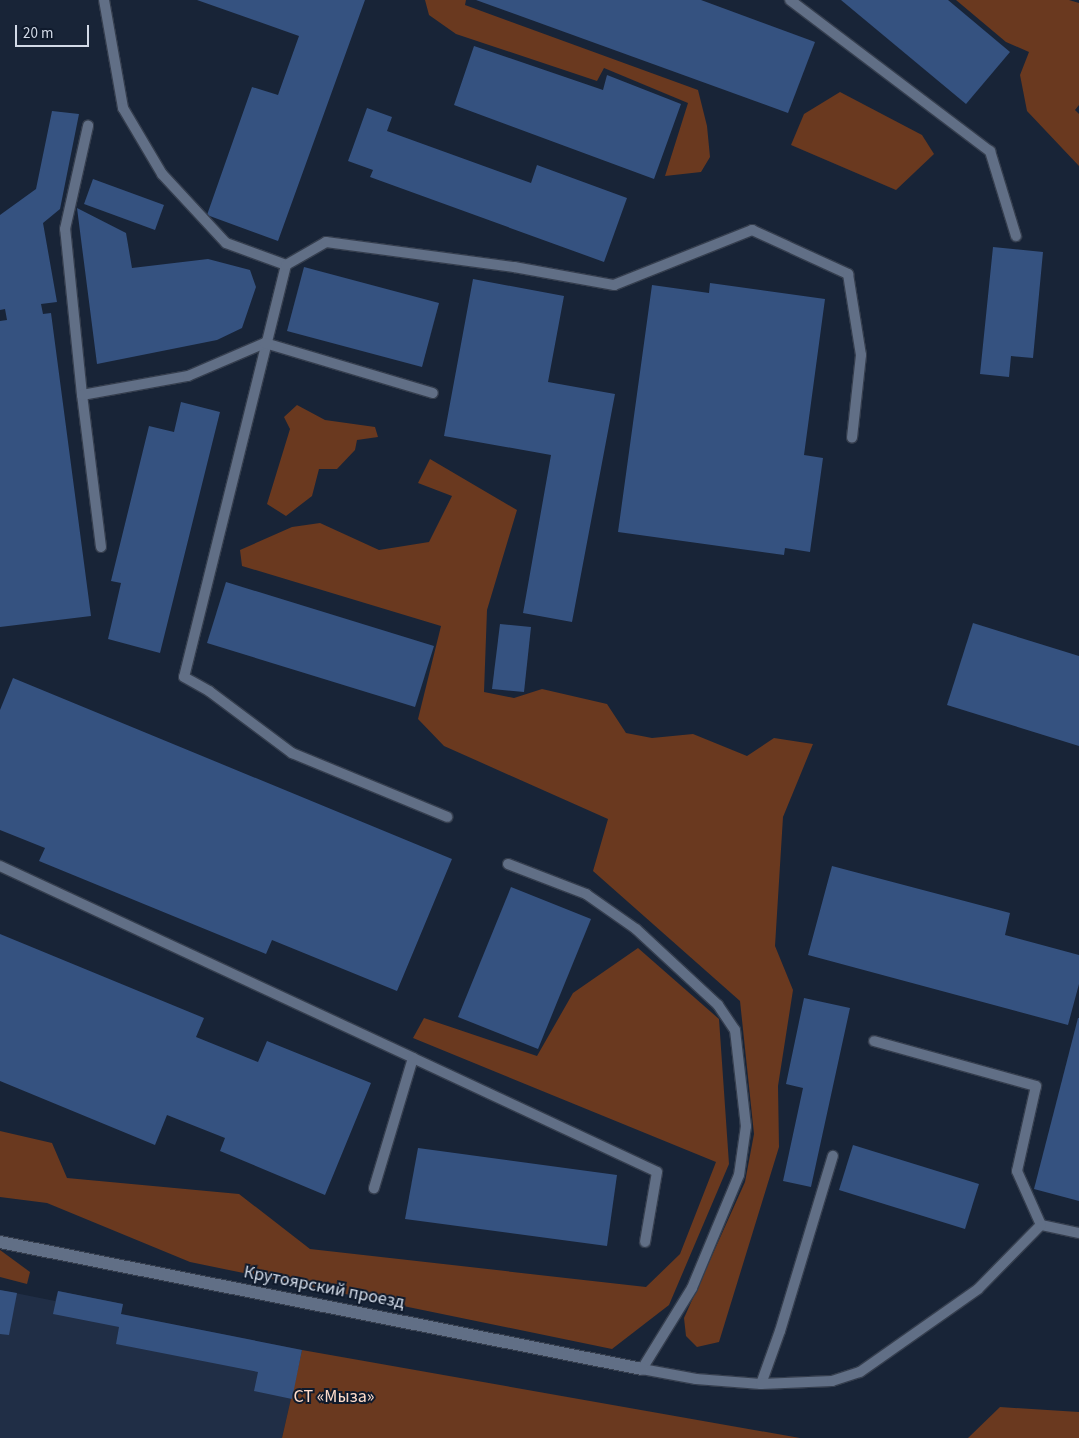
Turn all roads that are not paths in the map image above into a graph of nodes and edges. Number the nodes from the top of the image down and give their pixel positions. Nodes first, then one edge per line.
1 (104, 0) edge
2 (790, 0) edge
3 (88, 126) dead end
4 (1016, 236) dead end
5 (286, 265) junction
6 (265, 343) junction
7 (433, 393) dead end
8 (82, 396) junction
9 (852, 438) dead end
10 (102, 547) dead end
11 (447, 817) dead end
12 (508, 864) dead end
13 (0, 866) edge
14 (874, 1041) dead end
15 (413, 1058) junction
16 (832, 1156) dead end
17 (374, 1188) dead end
18 (1041, 1225) junction
19 (1079, 1233) edge
20 (0, 1242) edge
21 (645, 1242) dead end
22 (642, 1369) junction
23 (761, 1384) junction

1 - 5 lane
2 - 4 lane
3 - 8 lane
5 - 6 lane
5 - 9 lane
6 - 7 lane
6 - 8 lane
6 - 11 lane
8 - 10 lane
12 - 22 lane
13 - 15 lane
14 - 18 lane
15 - 17 lane
15 - 21 lane
16 - 23 lane
18 - 19 lane
18 - 23 lane
20 - 22 street, Крутоярский проезд
22 - 23 lane

